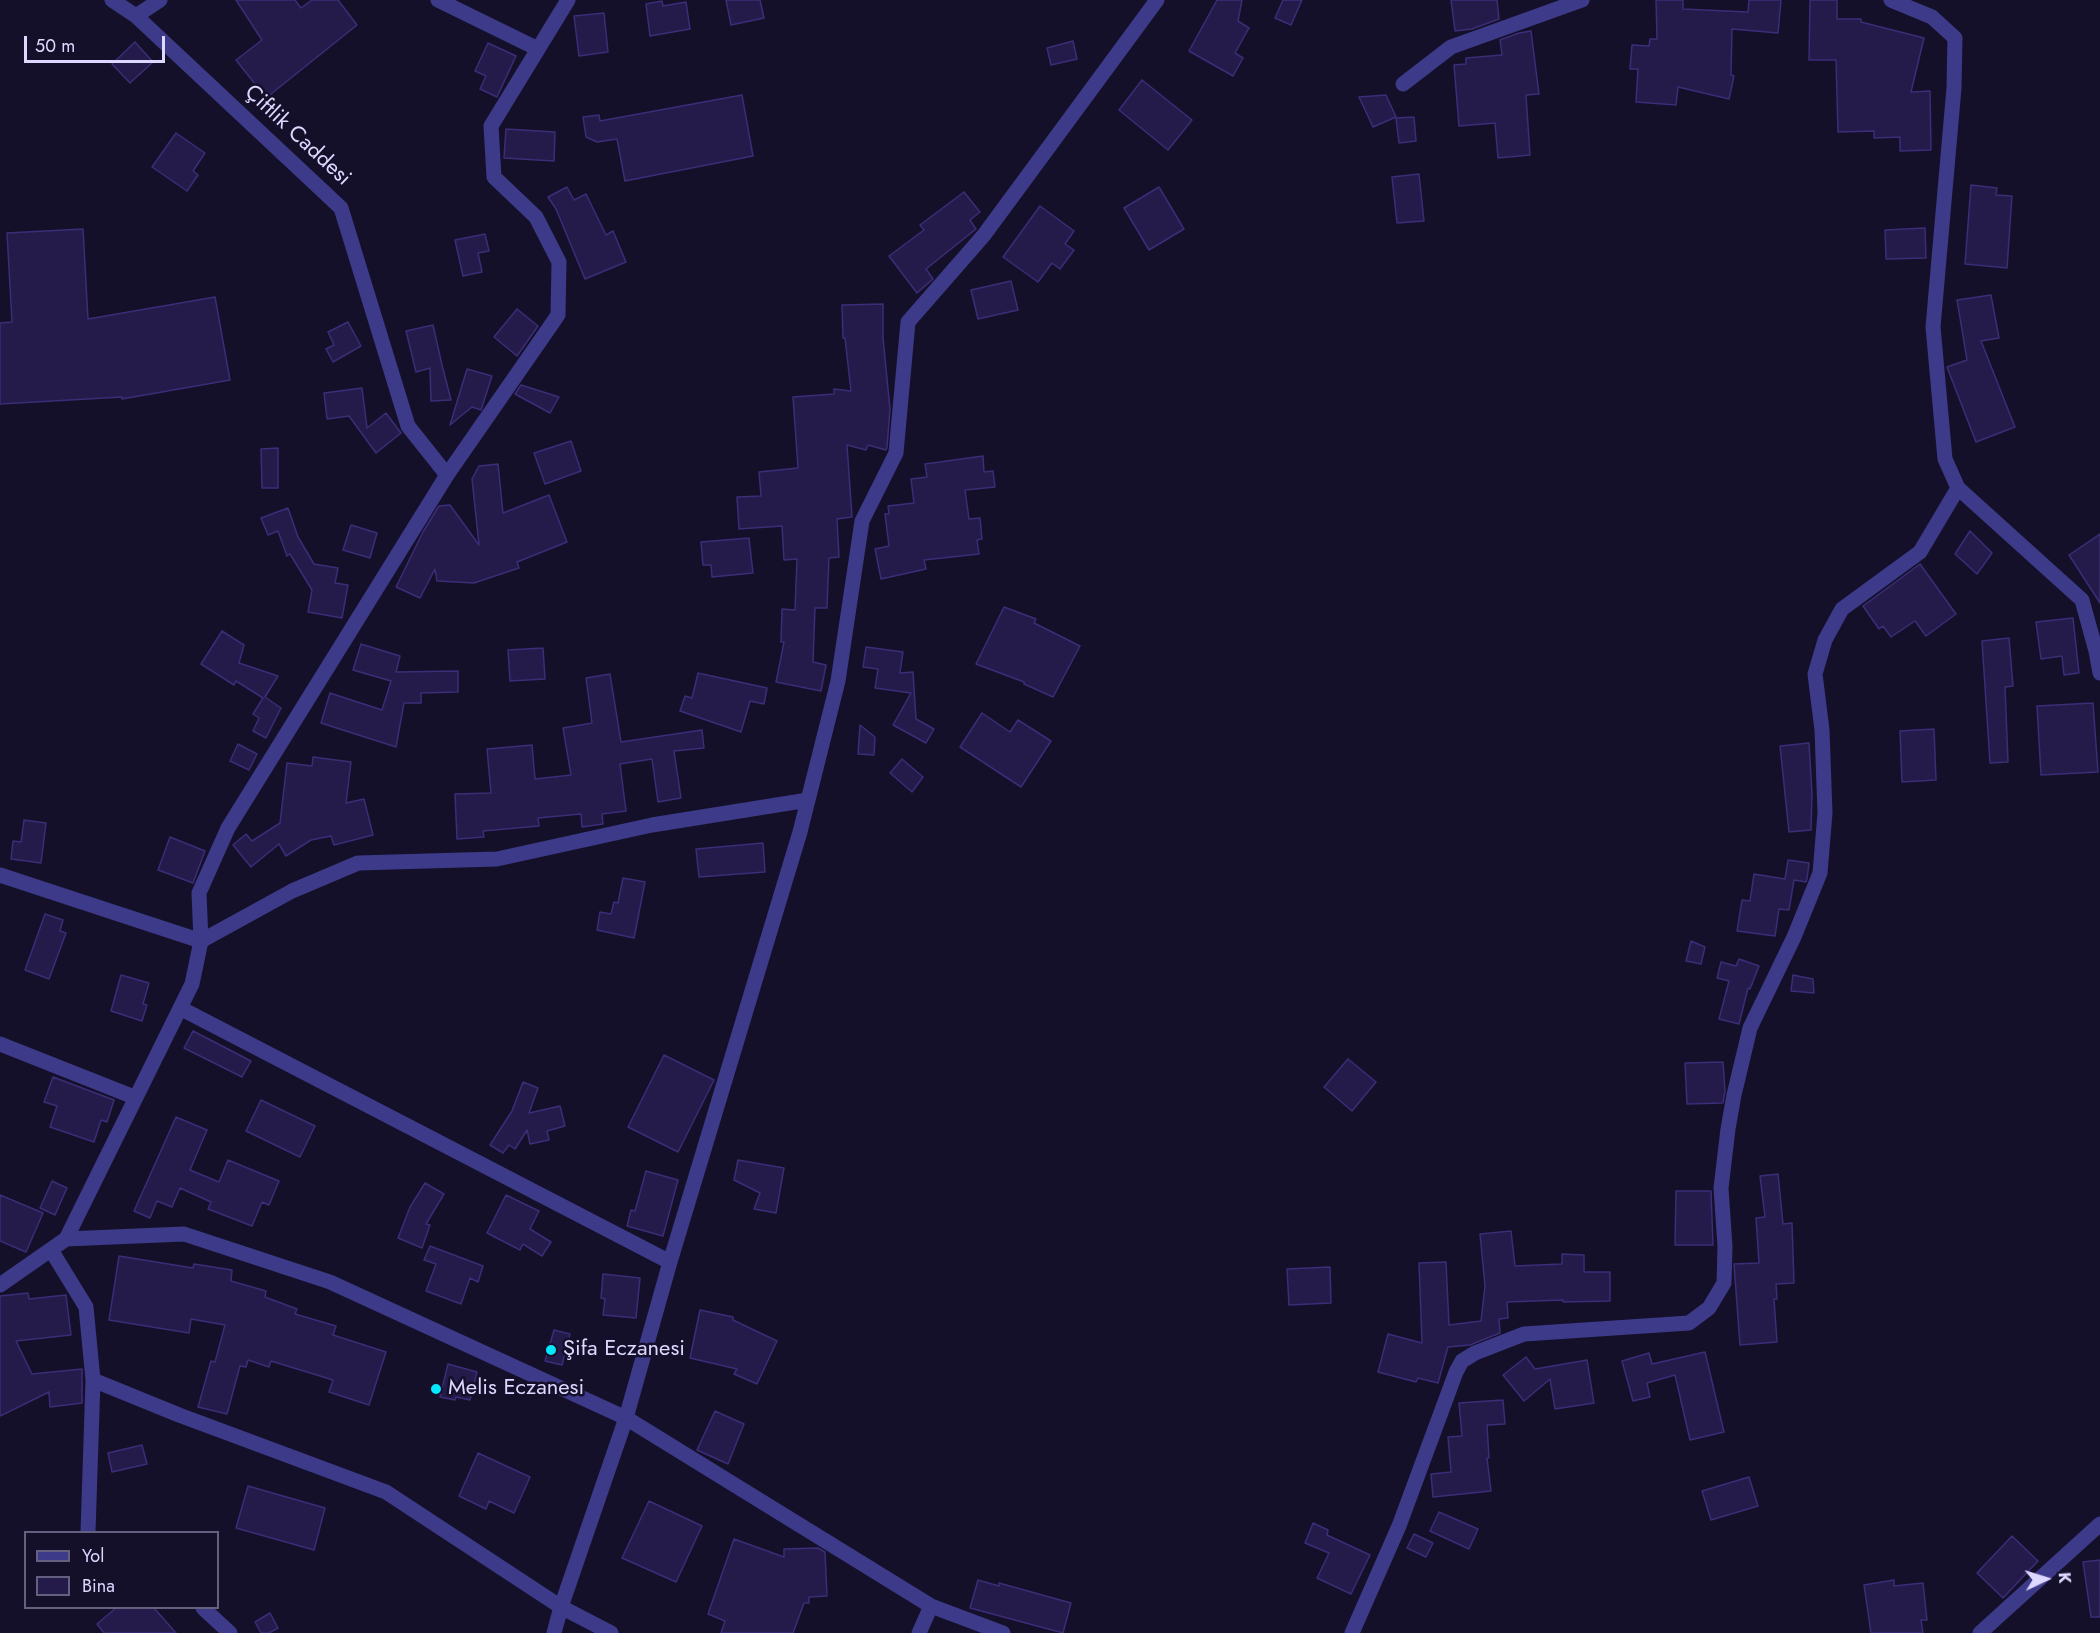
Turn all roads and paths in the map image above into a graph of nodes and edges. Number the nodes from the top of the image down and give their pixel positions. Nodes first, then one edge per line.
1 (112, 0) edge
2 (160, 0) edge
3 (438, 0) edge
4 (568, 0) edge
5 (1157, 0) edge
6 (1582, 0) edge
7 (1891, 0) edge
8 (136, 16) junction
9 (538, 49) junction
10 (1403, 84) dead end
11 (447, 475) junction
12 (1958, 488) junction
13 (2100, 673) edge
14 (808, 800) junction
15 (0, 875) edge
16 (201, 940) junction
17 (180, 1008) junction
18 (0, 1044) edge
19 (135, 1098) junction
20 (66, 1239) junction
21 (51, 1250) junction
22 (670, 1262) junction
23 (0, 1285) edge
24 (93, 1380) junction
25 (626, 1418) junction
26 (2100, 1524) edge
27 (88, 1531) edge
28 (931, 1606) junction
29 (561, 1607) junction
30 (204, 1609) edge
31 (230, 1633) edge
32 (554, 1633) edge
33 (611, 1633) edge
34 (919, 1633) edge
35 (1003, 1633) edge
36 (1352, 1633) edge
37 (1980, 1633) edge

1 - 8 street, Çiftlik Caddesi
2 - 8 street
3 - 9 street
4 - 9 street
5 - 14 street
6 - 10 street
7 - 12 street
8 - 11 street, Çiftlik Caddesi
9 - 11 street
11 - 16 street
12 - 13 street
12 - 36 street
14 - 16 street
14 - 22 street
15 - 16 street
16 - 17 street
17 - 19 street
17 - 22 street
18 - 19 street
19 - 20 street
20 - 21 street
20 - 25 street
21 - 23 street
21 - 24 street
22 - 25 street
24 - 27 street
24 - 29 street
25 - 28 street
25 - 29 street
26 - 37 street
28 - 34 street
28 - 35 street
29 - 32 street
29 - 33 street
30 - 31 street

